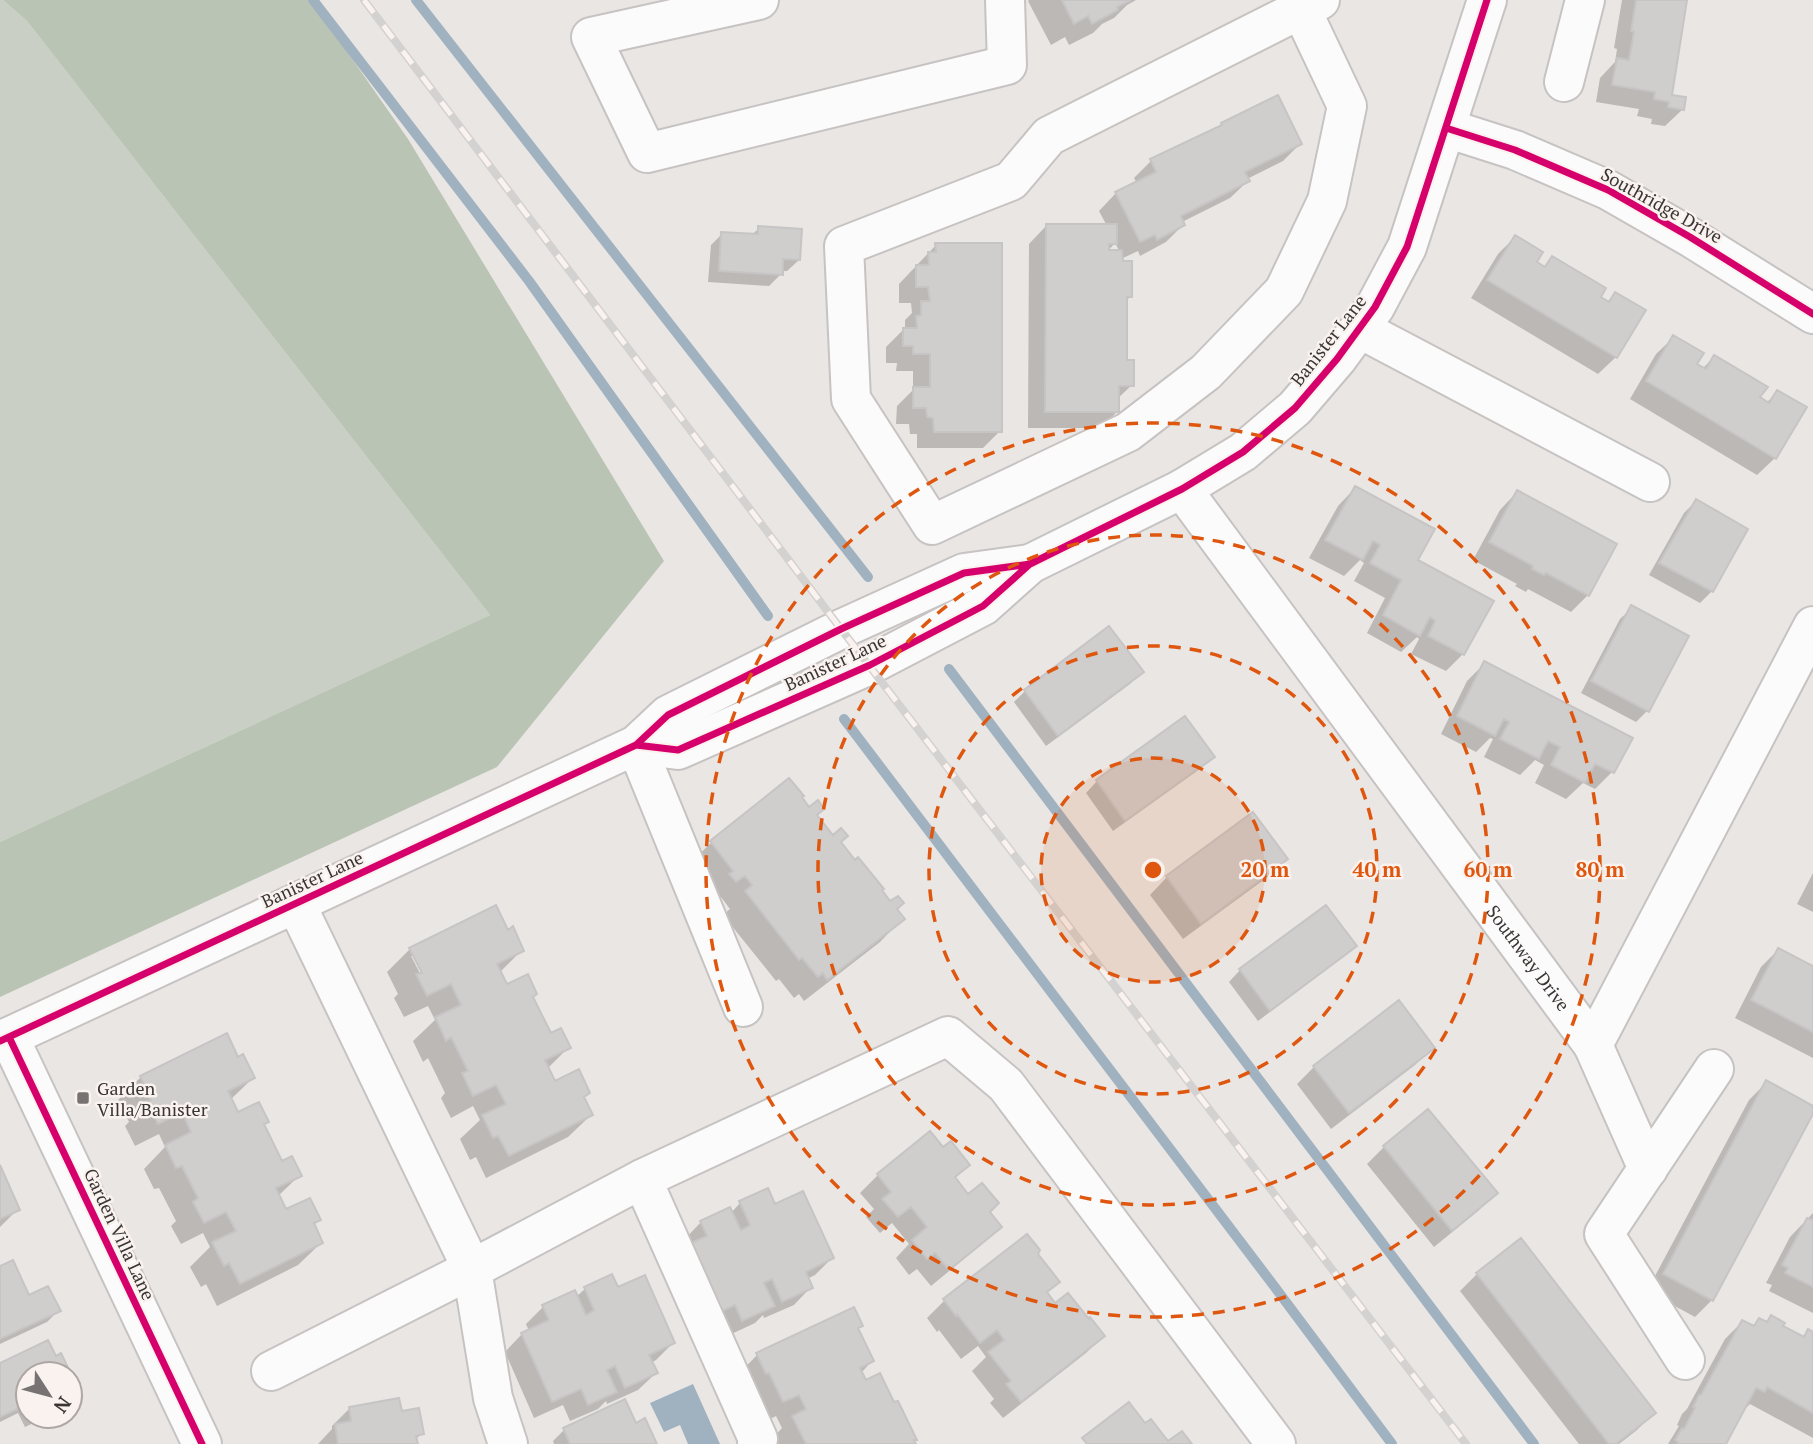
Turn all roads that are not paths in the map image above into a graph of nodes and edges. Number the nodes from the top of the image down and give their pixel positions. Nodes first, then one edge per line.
1 (759, 0) edge
2 (1005, 0) edge
3 (1487, 0) edge
4 (1585, 0) edge
5 (1311, 4) edge
6 (1564, 82) dead end
7 (1446, 128) junction
8 (1813, 314) edge
9 (1360, 329) junction
10 (1650, 482) dead end
11 (1182, 489) junction
12 (932, 525) junction
13 (1030, 564) junction
14 (964, 573) junction
15 (1813, 626) edge
16 (636, 745) junction
17 (296, 904) junction
18 (743, 1007) dead end
19 (5, 1039) edge
20 (1593, 1045) junction
21 (1714, 1069) dead end
22 (1648, 1169) junction
23 (642, 1179) junction
24 (472, 1269) junction
25 (1685, 1360) dead end
26 (271, 1371) dead end
27 (202, 1444) edge
28 (508, 1444) edge
29 (757, 1444) edge
30 (1276, 1444) edge

1 - 2 street
3 - 7 street, Banister Lane
4 - 6 street
5 - 12 street
5 - 12 street
7 - 8 street, Southridge Drive
7 - 9 street, Banister Lane
9 - 10 street
9 - 11 street, Banister Lane
11 - 13 street, Banister Lane
11 - 20 street, Southway Drive
12 - 14 street
13 - 14 street, Banister Lane
13 - 16 street, Banister Lane
14 - 16 street, Banister Lane
15 - 20 street
16 - 17 street, Banister Lane
16 - 18 street
17 - 19 street, Banister Lane
17 - 24 street
19 - 27 street, Garden Villa Lane
20 - 22 street, Southway Drive
21 - 22 street
22 - 25 street
23 - 24 street
23 - 29 street
23 - 30 street
24 - 26 street
24 - 28 street

